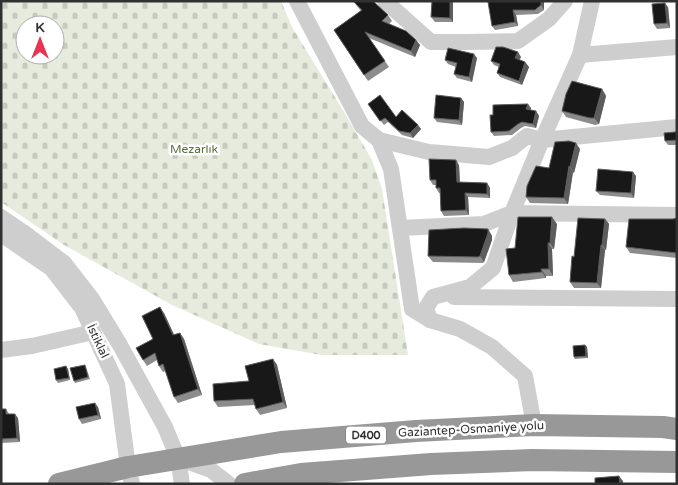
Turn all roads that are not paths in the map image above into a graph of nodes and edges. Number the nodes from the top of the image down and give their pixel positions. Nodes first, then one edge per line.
1 (297, 1) edge
2 (385, 1) edge
3 (565, 1) edge
4 (592, 1) edge
5 (677, 47) edge
6 (580, 55) junction
7 (677, 127) edge
8 (379, 140) junction
9 (542, 140) junction
10 (512, 213) junction
11 (677, 215) edge
12 (1, 216) edge
13 (400, 228) junction
14 (1, 234) edge
15 (433, 297) junction
16 (677, 299) edge
17 (430, 320) junction
18 (93, 332) junction
19 (1, 350) edge
20 (534, 425) junction
21 (677, 429) edge
22 (178, 458) junction
23 (677, 462) edge
24 (130, 475) edge
25 (59, 484) edge
26 (182, 484) edge
27 (229, 484) edge
28 (245, 484) edge

1 - 8 street
2 - 3 street
4 - 6 street
5 - 6 street
6 - 9 street
7 - 9 street
8 - 9 street
8 - 13 street
9 - 10 street
10 - 11 street
10 - 13 street
10 - 15 street
12 - 22 street
13 - 17 street
14 - 18 street, İstiklal
15 - 16 street
15 - 17 street
17 - 20 street
18 - 19 street
18 - 24 street, İstiklal
20 - 21 highway, Gaziantep-Osmaniye yolu / D400
20 - 22 highway, Gaziantep-Osmaniye yolu / D400
22 - 24 highway, Gaziantep-Osmaniye yolu / D400
22 - 26 street
22 - 27 street
23 - 28 highway
24 - 25 highway, Gaziantep-Osmaniye yolu / D400

